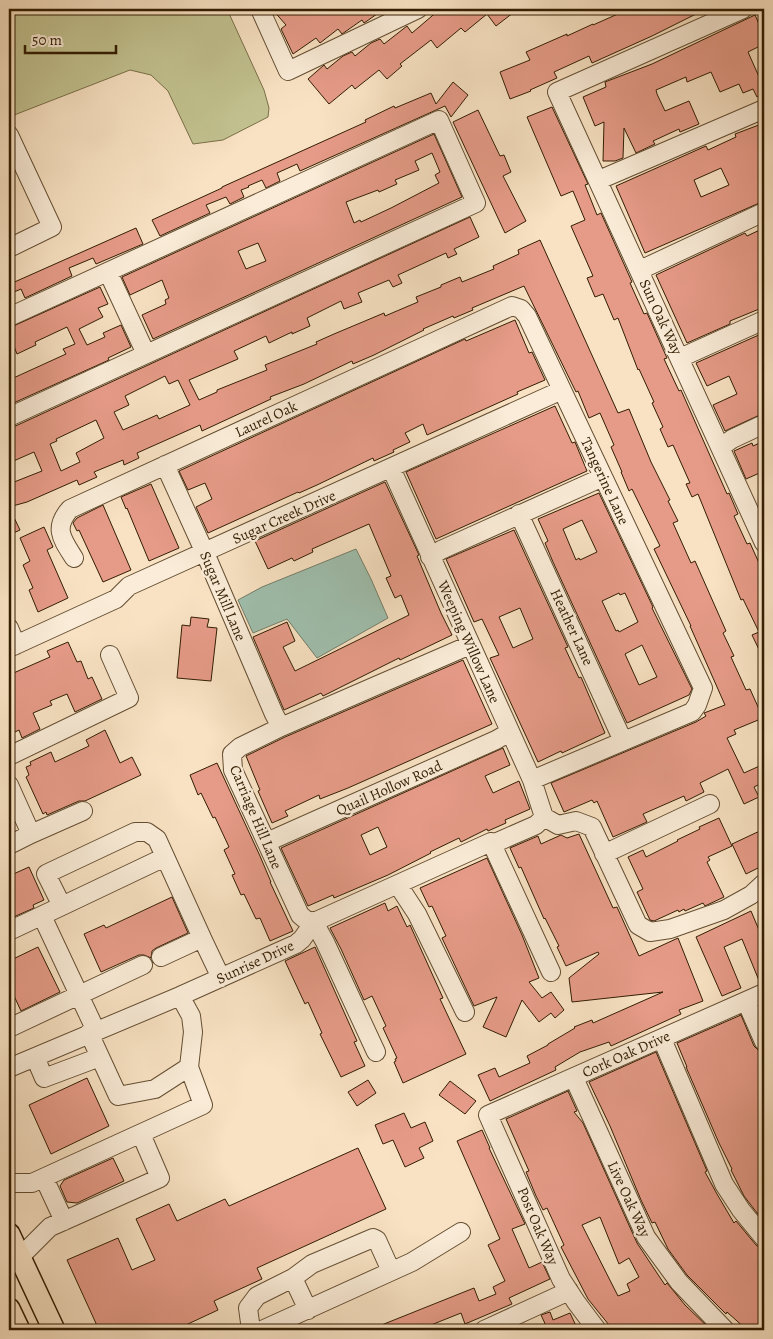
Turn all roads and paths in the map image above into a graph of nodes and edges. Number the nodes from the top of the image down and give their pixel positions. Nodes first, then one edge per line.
1 (260, 9) edge
2 (418, 9) edge
3 (743, 9) edge
4 (764, 109) edge
5 (9, 136) edge
6 (599, 180) junction
7 (764, 212) edge
8 (9, 248) edge
9 (640, 270) junction
10 (108, 272) junction
11 (512, 306) joint
12 (9, 317) edge
13 (764, 320) edge
14 (146, 354) junction
15 (680, 358) junction
16 (562, 390) junction
17 (9, 417) edge
18 (764, 424) edge
19 (721, 447) junction
20 (165, 465) junction
21 (391, 468) junction
22 (603, 477) junction
23 (520, 514) junction
24 (763, 536) edge
25 (204, 553) junction
26 (430, 557) junction
27 (74, 558) dead end
28 (9, 628) edge
29 (470, 645) junction
30 (12, 646) edge
31 (110, 655) dead end
32 (281, 727) junction
33 (510, 732) junction
34 (623, 741) junction
35 (9, 756) edge
36 (532, 780) junction
37 (9, 785) edge
38 (710, 804) dead end
39 (83, 811) dead end
40 (544, 817) junction
41 (31, 834) junction
42 (267, 842) junction
43 (491, 842) junction
44 (9, 845) edge
45 (604, 854) junction
46 (165, 858) junction
47 (764, 883) edge
48 (398, 885) junction
49 (62, 906) junction
50 (42, 916) junction
51 (314, 922) junction
52 (9, 931) edge
53 (202, 938) junction
54 (161, 957) dead end
55 (143, 965) dead end
56 (551, 972) dead end
57 (221, 978) junction
58 (764, 993) edge
59 (79, 995) junction
60 (180, 996) junction
61 (746, 1001) junction
62 (465, 1012) dead end
63 (9, 1028) edge
64 (92, 1032) junction
65 (662, 1039) junction
66 (764, 1042) edge
67 (376, 1052) dead end
68 (35, 1057) junction
69 (100, 1057) junction
70 (189, 1067) junction
71 (9, 1068) edge
72 (574, 1078) junction
73 (488, 1116) joint
74 (142, 1134) junction
75 (44, 1178) junction
76 (9, 1183) edge
77 (64, 1221) junction
78 (461, 1232) dead end
79 (9, 1234) edge
80 (764, 1238) edge
81 (20, 1257) junction
82 (391, 1272) junction
83 (293, 1278) junction
84 (569, 1291) junction
85 (9, 1309) edge
86 (308, 1310) junction
87 (19, 1330) edge
88 (54, 1330) edge
89 (252, 1330) edge
90 (262, 1330) edge
91 (484, 1330) edge
92 (597, 1330) edge
93 (725, 1330) edge

1 - 2 street
3 - 6 street, Sun Oak Way
4 - 6 street
5 - 8 street
6 - 9 street, Sun Oak Way
7 - 9 street
9 - 15 street, Sun Oak Way
10 - 12 street
10 - 14 street
10 - 14 street
11 - 16 street, Tangerine Lane
11 - 20 street, Laurel Oak
13 - 15 street
14 - 17 street
15 - 19 street, Sun Oak Way
16 - 21 street, Sugar Creek Drive
16 - 22 street, Tangerine Lane
18 - 19 street
19 - 24 street, Sun Oak Way
20 - 25 street, Sugar Mill Lane
20 - 27 street, Laurel Oak
21 - 25 street, Sugar Creek Drive
21 - 26 street, Weeping Willow Lane
22 - 23 street
22 - 34 street, Tangerine Lane
23 - 26 street
23 - 34 street, Heather Lane
25 - 30 street, Sugar Creek Drive
25 - 32 street, Sugar Mill Lane
26 - 29 street, Weeping Willow Lane
28 - 30 street
29 - 32 street
29 - 33 street, Weeping Willow Lane
31 - 35 street
32 - 42 street, Carriage Hill Lane
33 - 36 street, Weeping Willow Lane
33 - 42 street, Quail Hollow Road
34 - 36 street
36 - 40 street, Weeping Willow Lane
37 - 41 street
38 - 45 street
39 - 41 street
40 - 43 street, Sunrise Drive
40 - 45 street
41 - 44 street
42 - 51 street, Carriage Hill Lane
43 - 48 street, Sunrise Drive
43 - 56 street
45 - 47 street
46 - 49 street
46 - 49 street
46 - 53 street
48 - 51 street, Sunrise Drive
48 - 62 street
49 - 50 street
50 - 52 street
50 - 59 street
51 - 57 street, Sunrise Drive
51 - 67 street
53 - 54 street
53 - 57 street
55 - 59 street
57 - 60 street, Sunrise Drive
58 - 61 street, Cork Oak Drive
59 - 63 street
59 - 64 street
60 - 64 street, Sunrise Drive
60 - 70 street
61 - 65 street, Cork Oak Drive
61 - 66 street
64 - 68 street, Sunrise Drive
64 - 69 street
65 - 72 street, Cork Oak Drive
65 - 80 street
68 - 69 street
68 - 71 street, Sunrise Drive
69 - 70 street
70 - 74 street
72 - 73 street, Cork Oak Drive
72 - 93 street, Live Oak Way
73 - 84 street, Post Oak Way
74 - 75 street
74 - 77 street
75 - 76 street
75 - 77 street
77 - 81 street
78 - 82 street
79 - 81 main road
81 - 88 main road
82 - 83 street
82 - 86 street
83 - 86 street
83 - 89 street
84 - 91 street
84 - 92 street, Post Oak Way
85 - 87 main road
86 - 90 street

